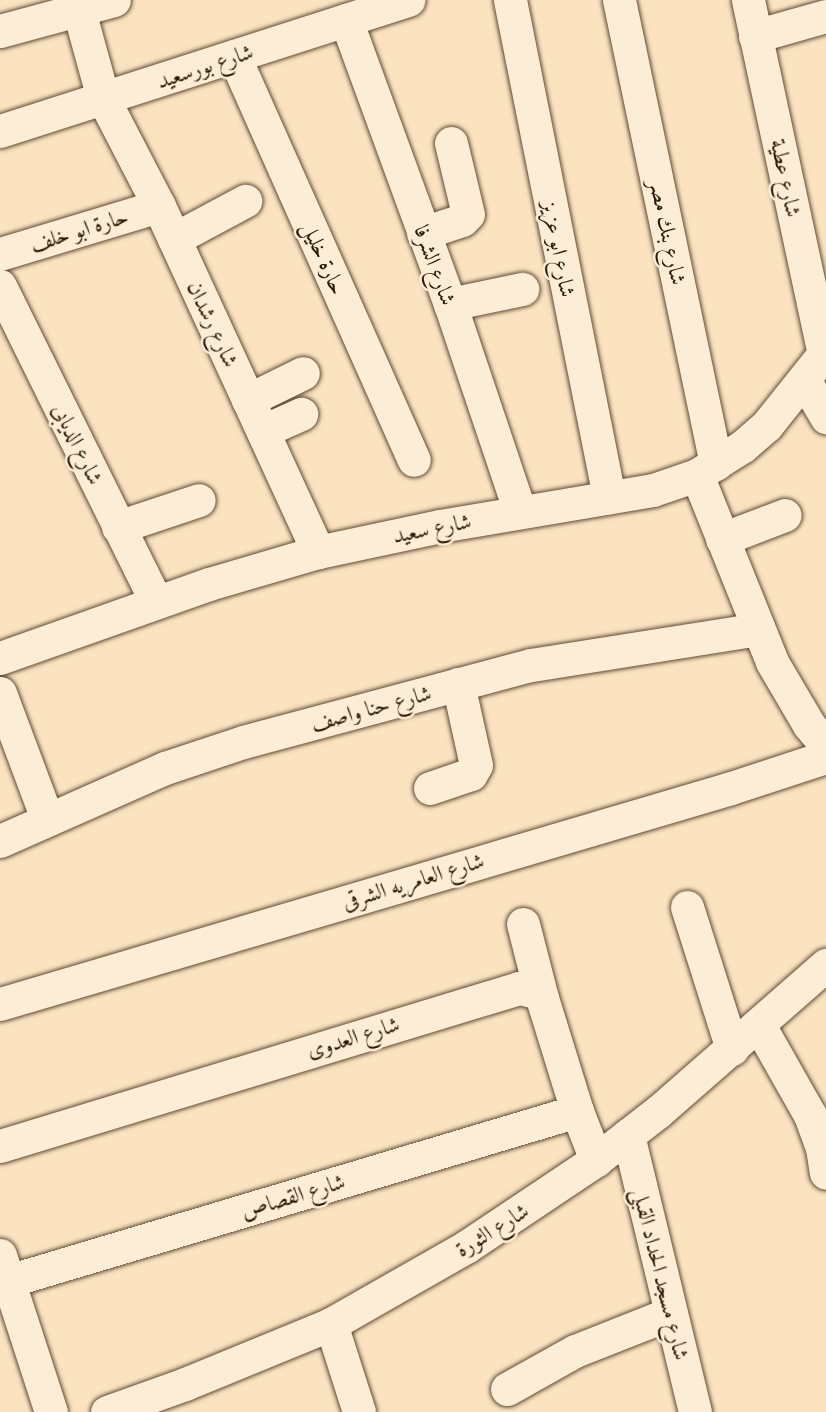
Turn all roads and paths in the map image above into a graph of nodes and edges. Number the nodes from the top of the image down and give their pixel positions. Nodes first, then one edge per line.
1 (114, 0) edge
2 (409, 0) edge
3 (510, 0) edge
4 (619, 0) edge
5 (748, 0) edge
6 (78, 5) edge
7 (826, 16) edge
8 (346, 20) junction
9 (0, 31) edge
10 (756, 36) junction
11 (234, 56) junction
12 (103, 98) junction
13 (0, 131) edge
14 (451, 143) dead end
15 (244, 201) dead end
16 (159, 206) junction
17 (423, 233) junction
18 (174, 239) junction
19 (0, 255) edge
20 (0, 286) edge
21 (522, 289) dead end
22 (450, 304) junction
23 (818, 362) edge
24 (303, 373) dead end
25 (248, 399) junction
26 (302, 414) dead end
27 (826, 417) edge
28 (262, 431) junction
29 (414, 460) dead end
30 (706, 469) junction
31 (609, 497) junction
32 (199, 500) dead end
33 (520, 512) junction
34 (785, 515) dead end
35 (118, 527) junction
36 (722, 538) junction
37 (318, 552) junction
38 (156, 602) junction
39 (758, 629) junction
40 (0, 658) edge
41 (458, 684) junction
42 (0, 693) edge
43 (826, 745) edge
44 (826, 757) edge
45 (430, 788) dead end
46 (47, 819) junction
47 (0, 841) edge
48 (687, 907) dead end
49 (523, 924) dead end
50 (823, 975) edge
51 (542, 998) junction
52 (0, 1004) edge
53 (759, 1025) junction
54 (732, 1050) junction
55 (577, 1111) junction
56 (628, 1135) junction
57 (0, 1146) edge
58 (596, 1160) junction
59 (826, 1173) edge
60 (4, 1268) edge
61 (671, 1313) junction
62 (331, 1324) junction
63 (507, 1389) dead end
64 (51, 1412) edge
65 (110, 1412) edge
66 (359, 1412) edge
67 (694, 1412) edge

1 - 6 street
2 - 8 street, شارع بورسعيد
3 - 31 street, شارع ابو عزيز
4 - 30 street, شارع بنك مصر
5 - 10 street, شارع عطية
6 - 9 street
6 - 12 street, شارع رشدان
7 - 10 street
8 - 11 street, شارع بورسعيد
8 - 17 street, شارع الشرفا
10 - 23 street, شارع عطية
11 - 12 street, شارع بورسعيد
11 - 29 street, حارة خليل
12 - 13 street, شارع بورسعيد
12 - 16 street, شارع رشدان
14 - 17 street
15 - 18 street
16 - 18 street, شارع رشدان
16 - 19 street, حارة ابو خلف
17 - 22 street, شارع الشرفا
18 - 25 street, شارع رشدان
20 - 35 street, شارع الديابى
21 - 22 street
22 - 33 street, شارع الشرفا
23 - 27 street, شارع عطية
23 - 30 street, شارع سعيد
24 - 25 street
25 - 28 street, شارع رشدان
26 - 28 street
28 - 37 street, شارع رشدان
30 - 31 street, شارع سعيد
30 - 36 street, شارع بنك مصر
31 - 33 street, شارع سعيد
32 - 35 street
33 - 37 street, شارع سعيد
34 - 36 street
35 - 38 street, شارع الديابى
36 - 39 street, شارع بنك مصر
37 - 38 street, شارع سعيد
38 - 40 street, شارع سعيد
39 - 41 street, شارع حنا واصف
39 - 43 street, شارع بنك مصر
41 - 45 street
41 - 46 street, شارع حنا واصف
42 - 46 street
44 - 52 street, شارع العامريه الشرقى
46 - 47 street, شارع حنا واصف
48 - 54 street
49 - 51 street
50 - 53 street, شارع الثورة
51 - 55 street
51 - 57 street, شارع العدوى
53 - 54 street, شارع الثورة
53 - 59 street
54 - 56 street, شارع الثورة
55 - 58 street
55 - 60 street, شارع القصاص
56 - 58 street, شارع الثورة
56 - 61 street, شارع مسجد الحداد القبلى
58 - 62 street, شارع الثورة
60 - 64 street
61 - 63 street
61 - 67 street, شارع مسجد الحداد القبلى
62 - 65 street, شارع الثورة
62 - 66 street

